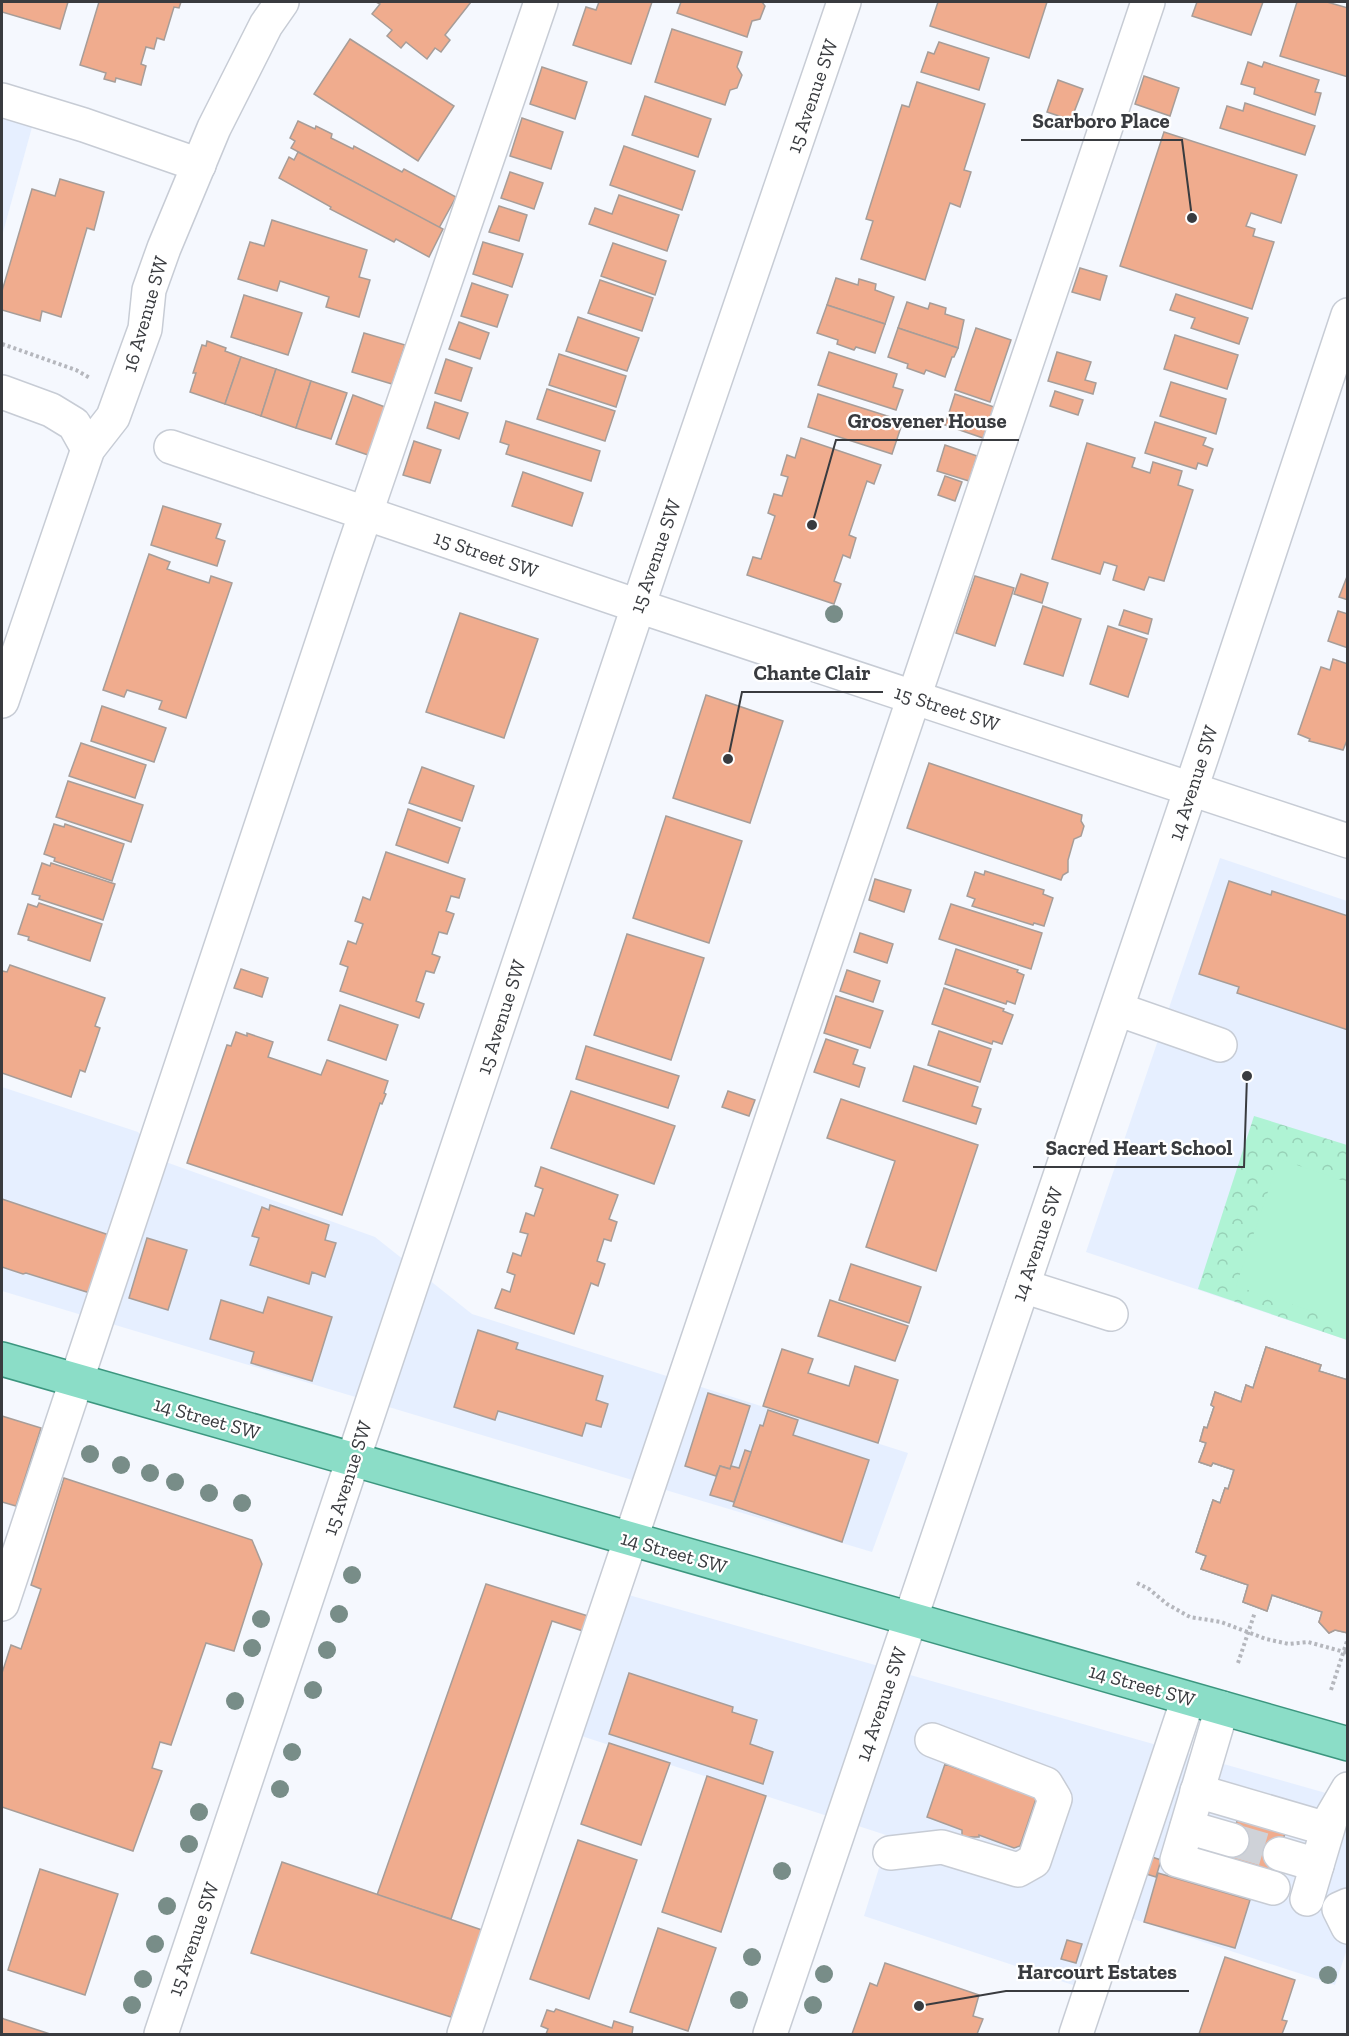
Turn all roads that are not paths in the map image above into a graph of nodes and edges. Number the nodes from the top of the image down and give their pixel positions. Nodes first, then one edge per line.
1 (282, 2) edge
2 (541, 2) edge
3 (844, 2) edge
4 (1148, 2) edge
5 (2, 100) edge
6 (199, 165) junction
7 (1347, 315) edge
8 (2, 392) edge
9 (171, 447) dead end
10 (88, 449) junction
11 (366, 513) junction
12 (638, 606) junction
13 (912, 697) junction
14 (2, 701) edge
15 (1191, 788) junction
16 (1347, 841) edge
17 (1117, 1009) junction
18 (1220, 1045) dead end
19 (1023, 1286) junction
20 (1111, 1314) dead end
21 (2, 1359) edge
22 (76, 1381) junction
23 (353, 1460) junction
24 (631, 1539) junction
25 (2, 1604) edge
26 (910, 1620) junction
27 (1188, 1699) junction
28 (1222, 1708) junction
29 (932, 1740) dead end
30 (1347, 1744) edge
31 (1347, 1789) edge
32 (1197, 1791) junction
33 (1187, 1827) junction
34 (1327, 1829) junction
35 (1232, 1840) tunnel mouth
36 (890, 1853) dead end
37 (1280, 1854) tunnel mouth
38 (1317, 1865) junction
39 (1273, 1888) dead end
40 (1307, 1899) dead end
41 (1347, 1905) edge
42 (1347, 1927) edge
43 (161, 2034) edge
44 (464, 2034) edge
45 (770, 2034) edge
46 (1076, 2034) edge

1 - 6 street, 16 Avenue SW
2 - 11 street
3 - 12 street, 15 Avenue SW
4 - 13 street
5 - 6 street
6 - 10 street, 16 Avenue SW
7 - 15 street, 14 Avenue SW
8 - 10 street
9 - 11 street, 15 Street SW
10 - 14 street, 16 Avenue SW
11 - 12 street, 15 Street SW
11 - 22 street
12 - 13 street, 15 Street SW
12 - 23 street, 15 Avenue SW
13 - 15 street, 15 Street SW
13 - 24 street
15 - 16 street, 15 Street SW
15 - 17 street, 14 Avenue SW
17 - 18 street
17 - 19 street, 14 Avenue SW
19 - 20 street
19 - 26 street, 14 Avenue SW
21 - 22 main road, 14 Street SW
22 - 23 main road, 14 Street SW
22 - 25 street
23 - 24 main road, 14 Street SW
23 - 43 street, 15 Avenue SW
24 - 26 main road, 14 Street SW
24 - 44 street
26 - 27 main road, 14 Street SW
26 - 45 street, 14 Avenue SW
27 - 28 main road, 14 Street SW
27 - 46 street
28 - 30 main road, 14 Street SW
28 - 32 street
29 - 36 street
31 - 34 street
32 - 33 street
32 - 34 street
33 - 35 street
33 - 39 street
34 - 38 street
37 - 38 street
38 - 40 street
41 - 42 street

